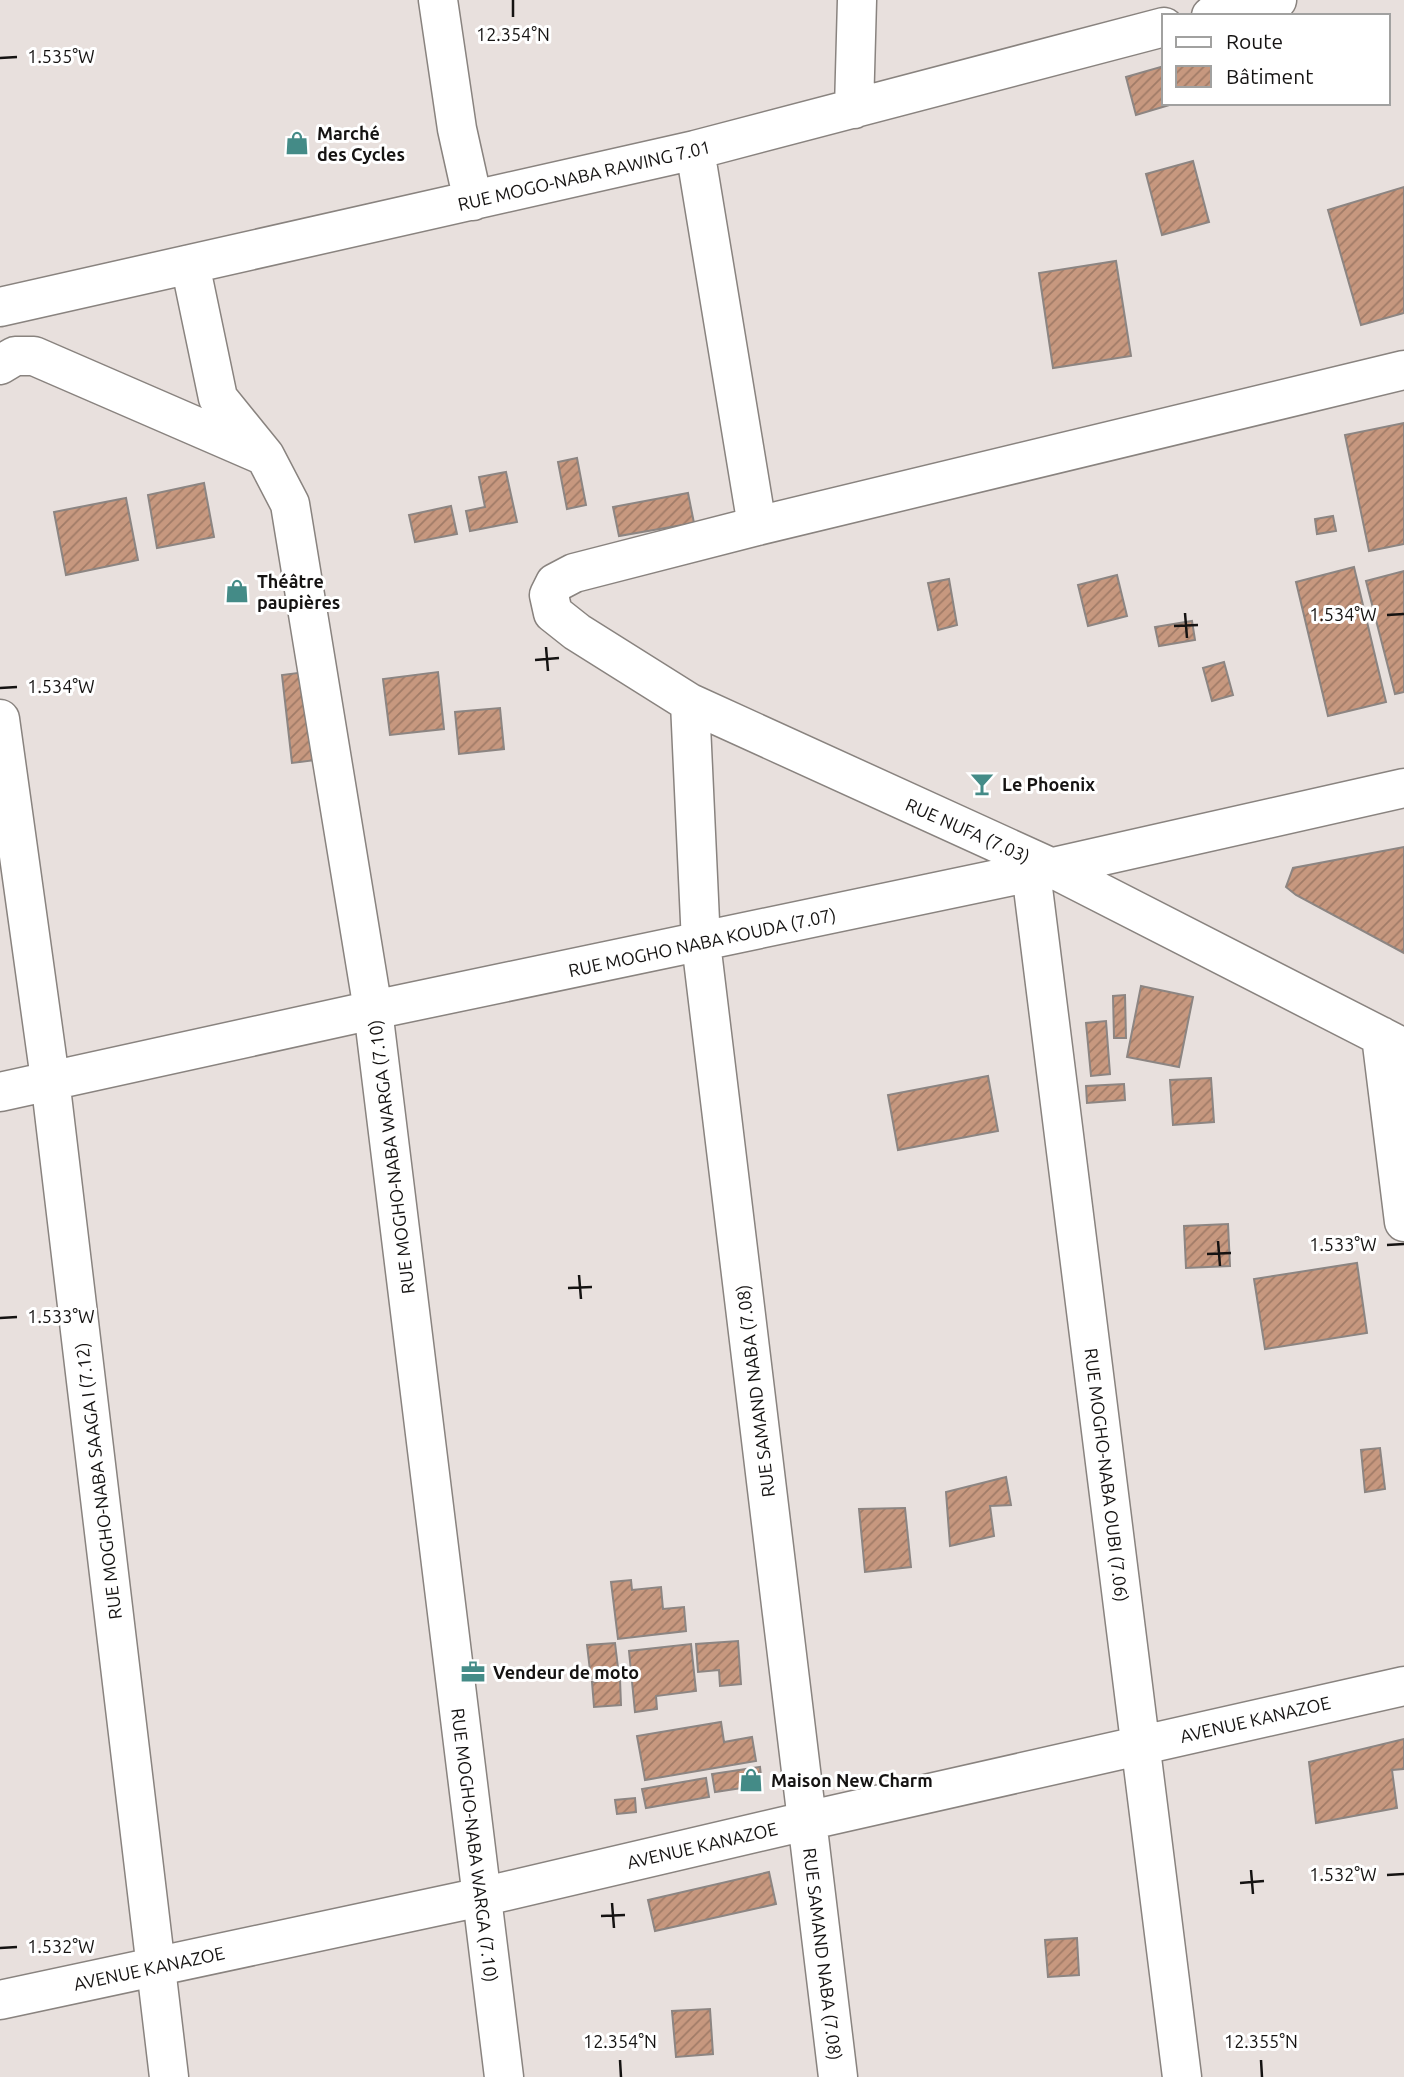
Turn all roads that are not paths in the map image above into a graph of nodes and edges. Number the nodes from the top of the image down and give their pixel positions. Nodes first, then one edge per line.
1 (439, 0) edge
2 (857, 0) edge
3 (1277, 0) edge
4 (1219, 14) edge
5 (1162, 28) edge
6 (854, 109) junction
7 (695, 150) junction
8 (473, 201) junction
9 (190, 264) junction
10 (4, 306) edge
11 (7, 360) edge
12 (1404, 370) edge
13 (265, 456) junction
14 (757, 526) junction
15 (690, 703) junction
16 (0, 719) edge
17 (1404, 788) edge
18 (1041, 870) junction
19 (701, 943) junction
20 (373, 1010) junction
21 (1392, 1042) edge
22 (50, 1079) junction
23 (0, 1092) edge
24 (1404, 1222) edge
25 (1404, 1686) edge
26 (1141, 1745) junction
27 (806, 1821) junction
28 (481, 1897) junction
29 (155, 1966) junction
30 (0, 2000) edge
31 (169, 2077) edge
32 (504, 2077) edge
33 (838, 2077) edge
34 (1182, 2077) edge

1 - 8 street
2 - 6 street
3 - 4 street
5 - 6 street, RUE MOGO-NABA RAWING 7.01
6 - 7 street, RUE MOGO-NABA RAWING 7.01
7 - 8 street, RUE MOGO-NABA RAWING 7.01
7 - 14 street
8 - 9 street, RUE MOGO-NABA RAWING 7.01
9 - 10 street, RUE MOGO-NABA RAWING 7.01
9 - 13 street, RUE MOGHO-NABA WARGA (7.10)
10 - 11 street
11 - 13 street
12 - 14 street
13 - 20 street, RUE MOGHO-NABA WARGA (7.10)
14 - 15 street, RUE NUFA (7.03)
15 - 18 street, RUE NUFA (7.03)
15 - 19 street, RUE SAMAND NABA (7.08)
16 - 22 street, RUE MOGHO-NABA SAAGA I (7.12)
17 - 18 street, RUE MOGHO NABA KOUDA (7.07)
18 - 19 street, RUE MOGHO NABA KOUDA (7.07)
18 - 21 street, RUE NUFA (7.03)
18 - 26 street, RUE MOGHO-NABA OUBI (7.06)
19 - 20 street, RUE MOGHO NABA KOUDA (7.07)
19 - 27 street, RUE SAMAND NABA (7.08)
20 - 22 street, RUE MOGHO NABA KOUDA (7.07)
20 - 28 street, RUE MOGHO-NABA WARGA (7.10)
21 - 24 street
22 - 23 street, RUE MOGHO NABA KOUDA (7.07)
22 - 29 street, RUE MOGHO-NABA SAAGA I (7.12)
25 - 26 street, AVENUE KANAZOE
26 - 27 street, AVENUE KANAZOE
26 - 34 street, RUE MOGHO-NABA OUBI (7.06)
27 - 28 street, AVENUE KANAZOE
27 - 33 street, RUE SAMAND NABA (7.08)
28 - 29 street, AVENUE KANAZOE
28 - 32 street, RUE MOGHO-NABA WARGA (7.10)
29 - 30 street, AVENUE KANAZOE
29 - 31 street, RUE MOGHO-NABA SAAGA I (7.12)

